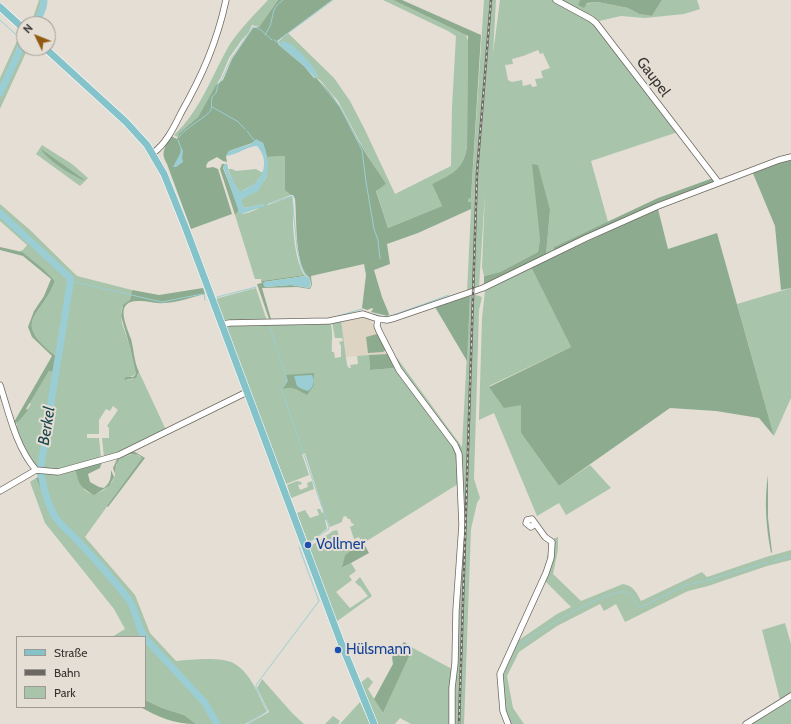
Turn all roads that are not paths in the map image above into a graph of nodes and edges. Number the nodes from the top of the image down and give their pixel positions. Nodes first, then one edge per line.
1 (226, 0) edge
2 (556, 0) edge
3 (0, 7) edge
4 (16, 22) edge
5 (54, 56) edge
6 (153, 153) junction
7 (791, 157) edge
8 (718, 182) junction
9 (378, 319) junction
10 (222, 325) junction
11 (0, 385) edge
12 (247, 392) junction
13 (37, 470) junction
14 (0, 491) edge
15 (535, 524) dead end
16 (791, 696) edge
17 (374, 724) edge
18 (452, 724) edge
19 (508, 724) edge
20 (746, 724) edge

1 - 6 street
2 - 8 street, Gaupel
3 - 4 main road
5 - 6 main road
6 - 10 main road
7 - 8 street
8 - 9 street
9 - 10 street
9 - 18 street
10 - 12 main road
11 - 13 street
12 - 13 street
12 - 17 main road
13 - 14 street
15 - 19 street
16 - 20 street

